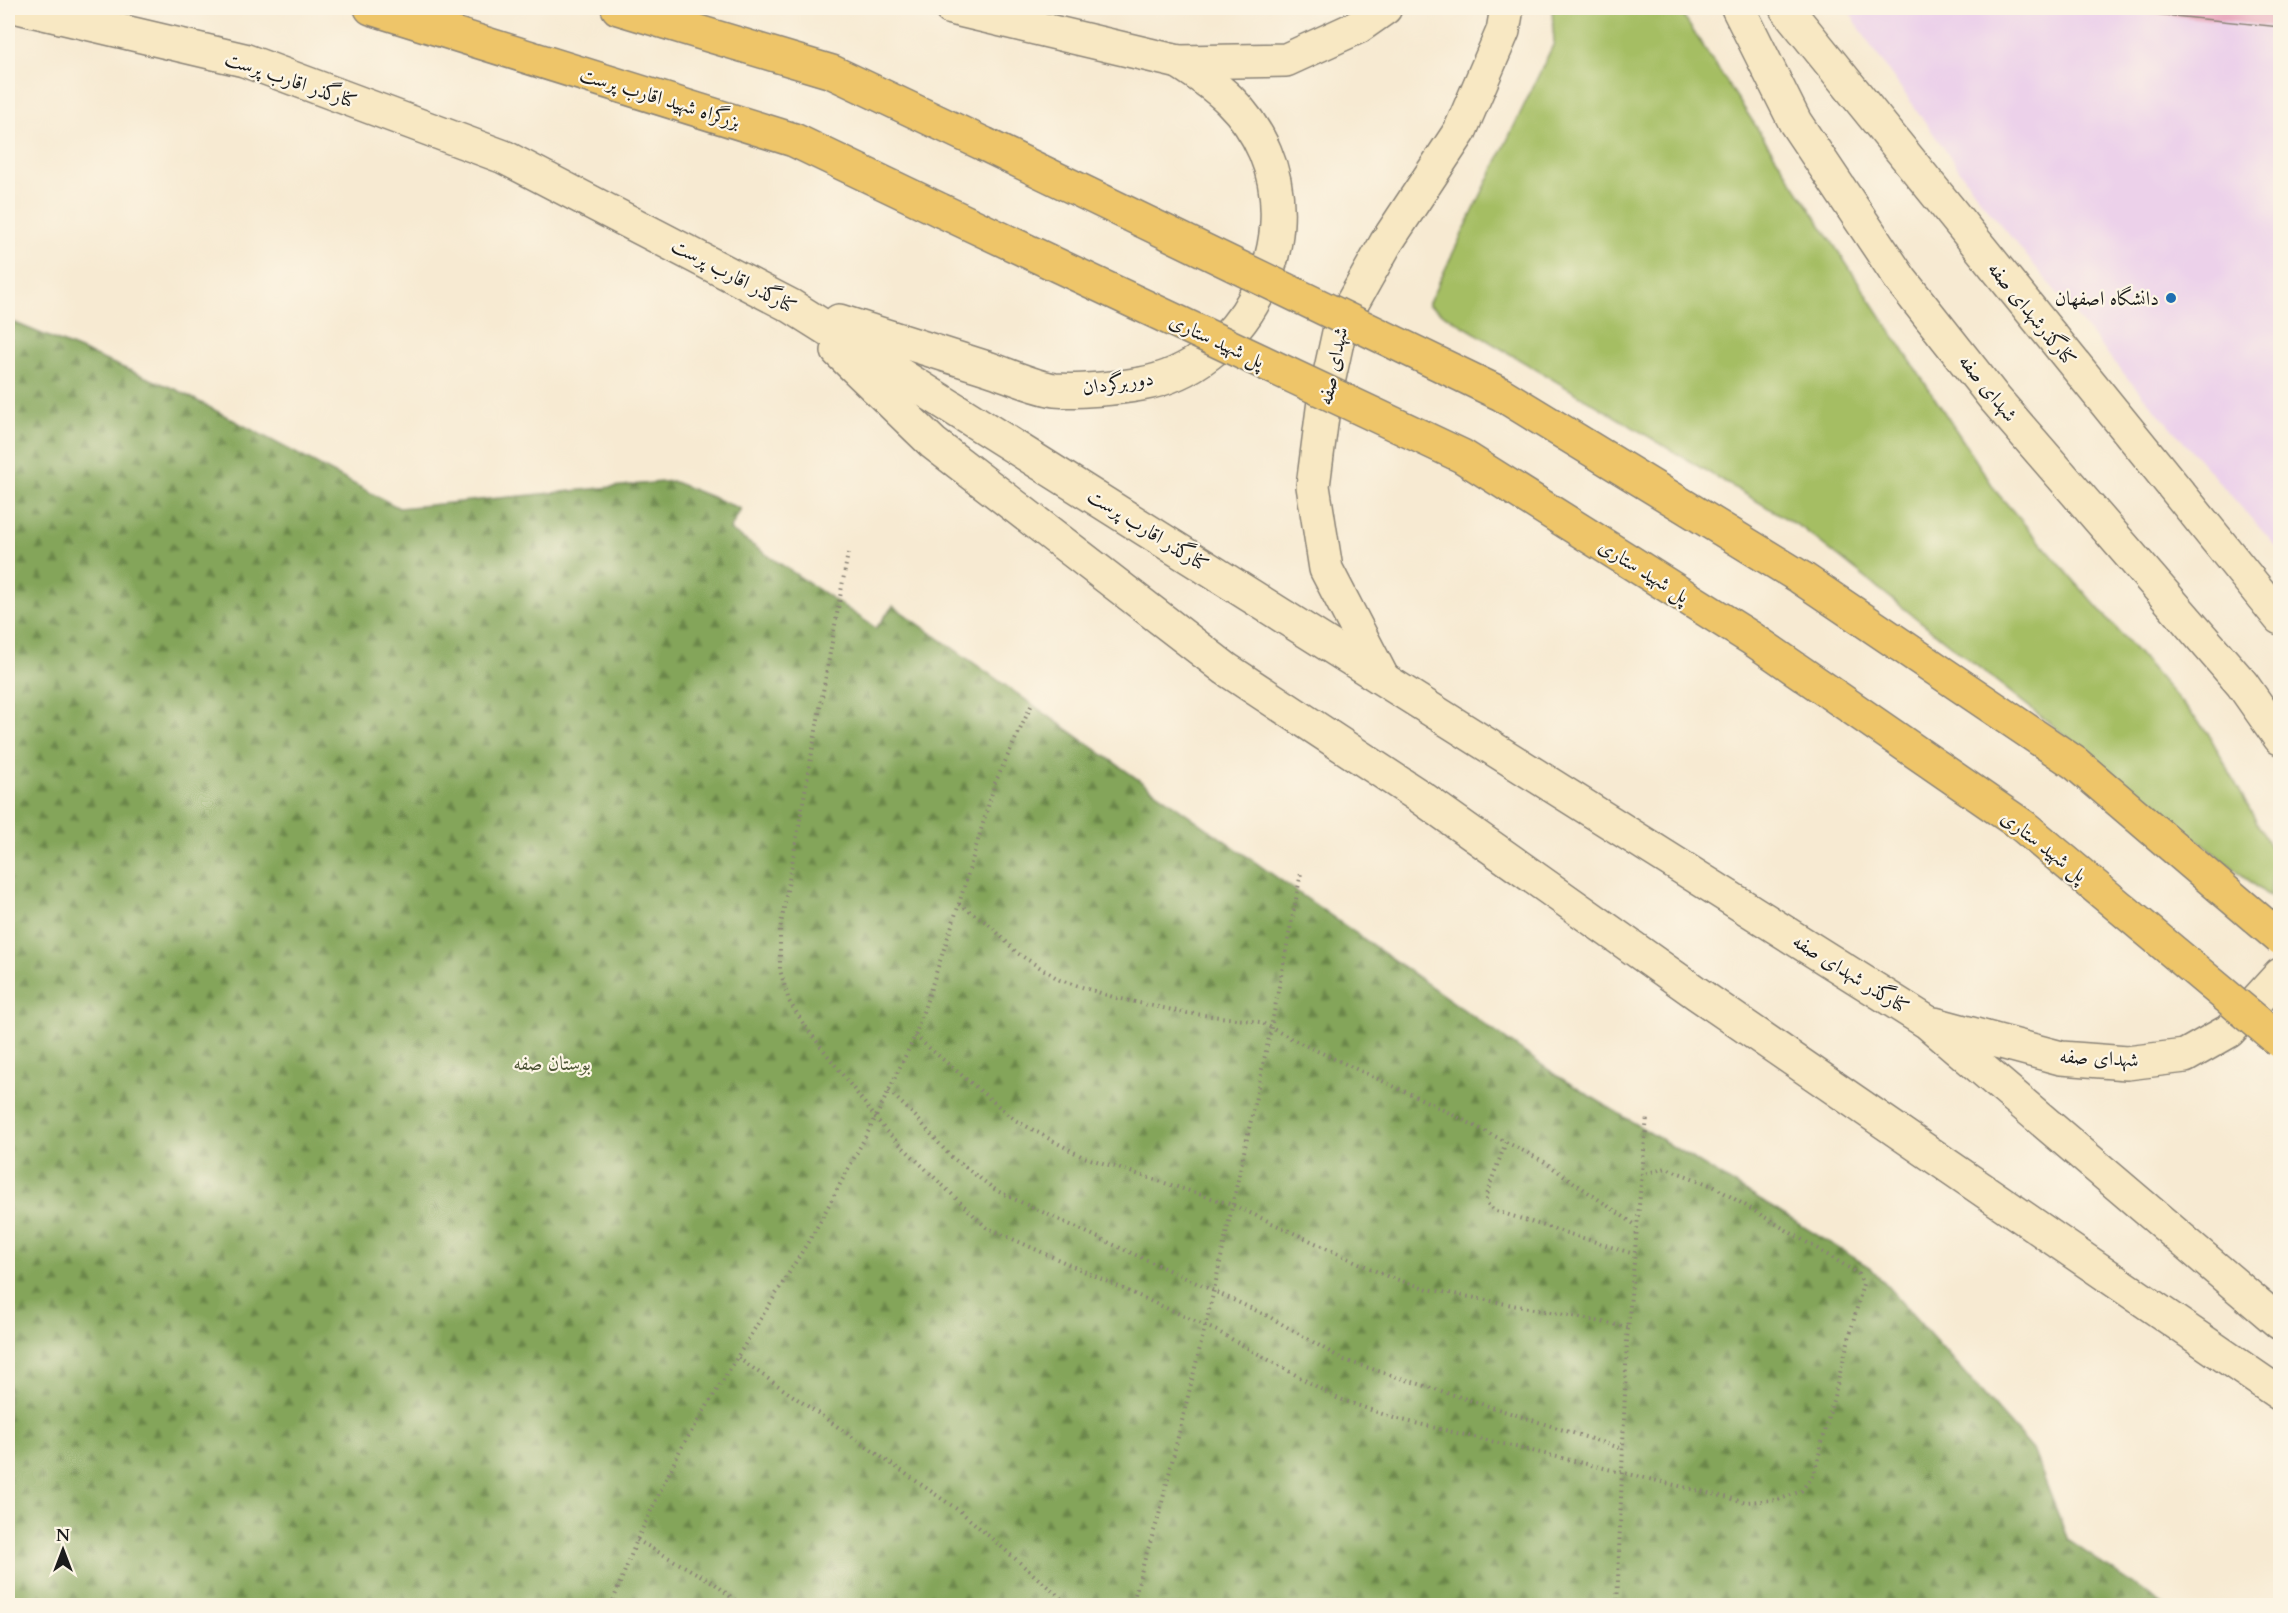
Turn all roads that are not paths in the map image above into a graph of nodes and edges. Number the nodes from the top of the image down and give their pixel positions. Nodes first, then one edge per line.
1 (22, 8) edge
2 (371, 8) edge
3 (618, 8) edge
4 (951, 8) edge
5 (1385, 8) edge
6 (1507, 8) edge
7 (1738, 8) edge
8 (1786, 8) edge
9 (1179, 62) junction
10 (940, 210) joint
11 (791, 306) junction
12 (2280, 618) edge
13 (1383, 679) junction
14 (2280, 738) edge
15 (2280, 939) edge
16 (2280, 975) edge
17 (1927, 1022) junction
18 (2280, 1041) edge
19 (2280, 1323) edge
20 (2280, 1394) edge

1 - 11 main road, کنارگذر اقارب پرست
2 - 10 highway, بزرگراه شهید اقارب پرست
3 - 15 highway, bridge
4 - 9 main road
5 - 9 main road
6 - 13 main road, شهدای صفه
7 - 14 main road, شهدای صفه
8 - 12 main road, کنارگذرشهدای صفه
9 - 11 main road, دوربرگردان
10 - 18 highway, پل شهید ستاری, bridge
11 - 13 main road, کنارگذر اقارب پرست
11 - 20 main road
13 - 17 main road, کنارگذر شهدای صفه
16 - 17 main road, شهدای صفه
17 - 19 main road, کنارگذر شهدای صفه

